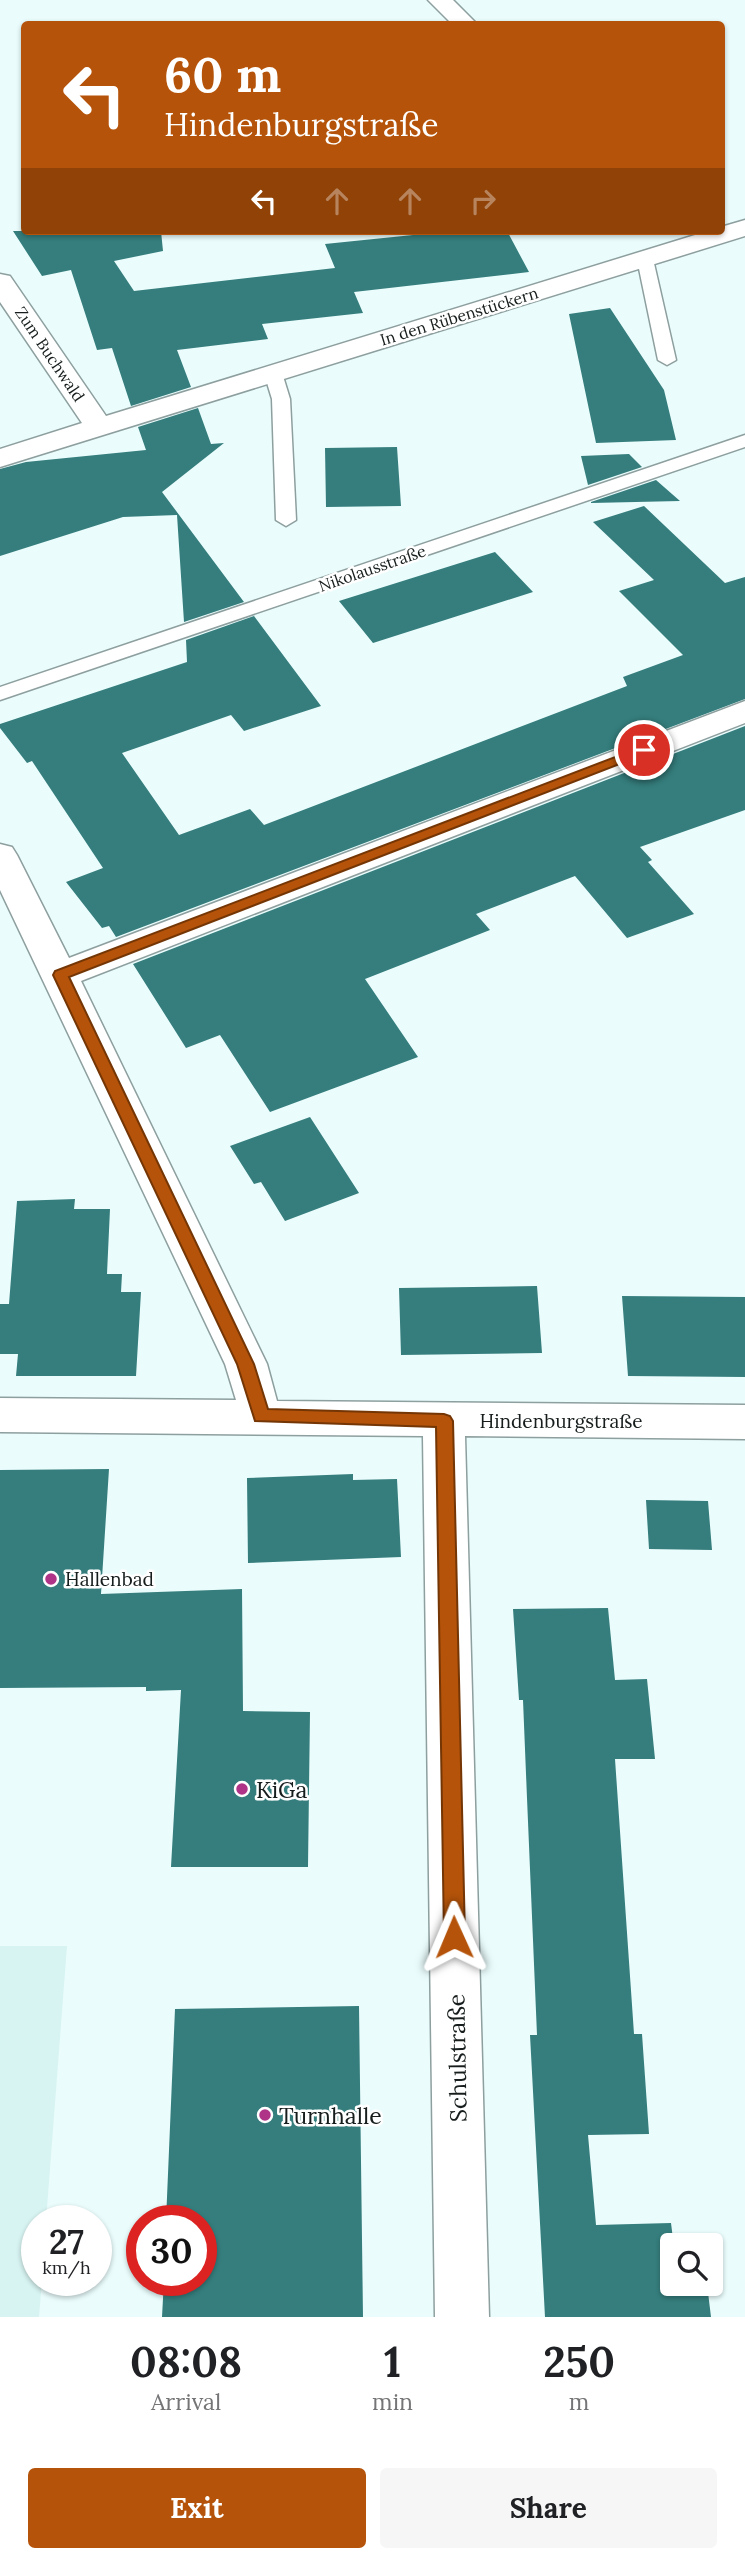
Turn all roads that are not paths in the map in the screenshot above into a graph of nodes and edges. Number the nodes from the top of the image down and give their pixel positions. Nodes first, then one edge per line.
1 (440, 0) edge
2 (462, 21) edge
3 (745, 228) edge
4 (725, 231) edge
5 (686, 237) edge
6 (645, 258) junction
7 (0, 282) edge
8 (667, 360) dead end
9 (273, 373) junction
10 (100, 427) junction
11 (745, 441) edge
12 (0, 458) edge
13 (286, 520) dead end
14 (0, 694) edge
15 (745, 711) edge
16 (0, 855) edge
17 (60, 975) junction
18 (0, 1415) edge
19 (261, 1416) junction
20 (444, 1421) junction
21 (745, 1422) edge
22 (462, 2317) edge

1 - 2 street
3 - 4 street, In den Rübenstückern
5 - 6 street, In den Rübenstückern
6 - 8 lane
6 - 9 street, In den Rübenstückern
7 - 10 street, Zum Buchwald
9 - 10 street, In den Rübenstückern
9 - 13 lane
10 - 12 street, In den Rübenstückern
11 - 14 lane, Nikolausstraße
15 - 17 street
16 - 17 street
17 - 19 street
18 - 19 street, Hindenburgstraße
19 - 20 street, Hindenburgstraße
20 - 21 street, Hindenburgstraße
20 - 22 street, Schulstraße

